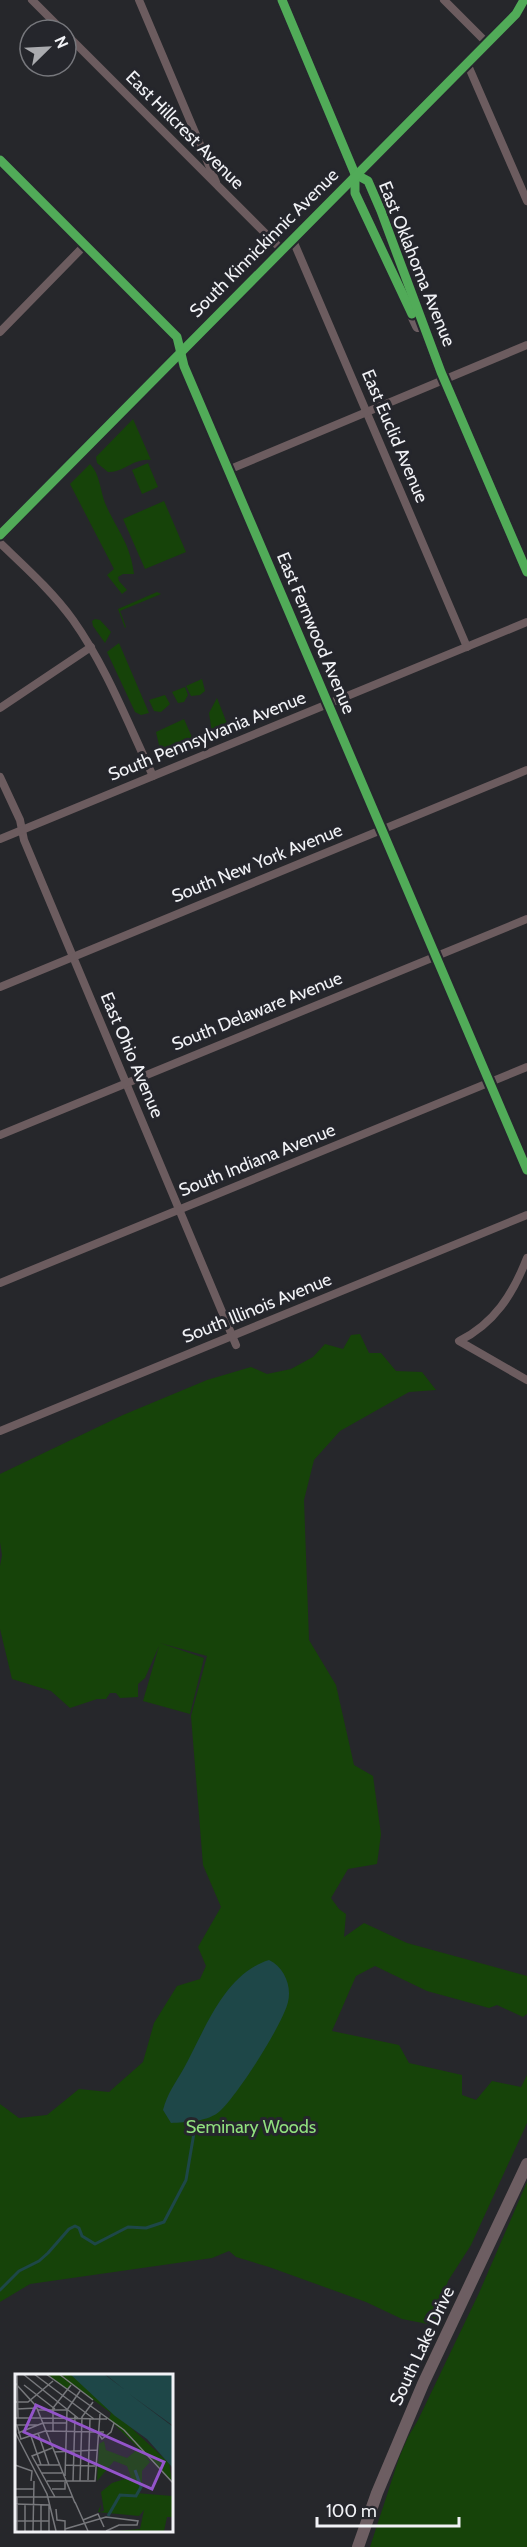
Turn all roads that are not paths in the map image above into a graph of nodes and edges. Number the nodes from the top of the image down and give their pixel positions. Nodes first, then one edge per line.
1 (32, 0) edge
2 (139, 0) edge
3 (282, 0) edge
4 (444, 0) edge
5 (524, 0) edge
6 (50, 18) edge
7 (487, 43) junction
8 (78, 46) edge
9 (468, 63) junction
10 (0, 160) edge
11 (356, 174) junction
12 (218, 186) junction
13 (527, 201) edge
14 (292, 238) junction
15 (85, 245) junction
16 (281, 249) junction
17 (0, 332) edge
18 (527, 345) edge
19 (180, 352) junction
20 (443, 376) junction
21 (367, 412) junction
22 (228, 470) junction
23 (0, 535) edge
24 (0, 543) edge
25 (527, 572) edge
26 (527, 622) edge
27 (91, 647) junction
28 (467, 647) junction
29 (328, 704) junction
30 (0, 708) edge
31 (527, 770) edge
32 (153, 776) junction
33 (0, 777) edge
34 (21, 830) junction
35 (382, 830) junction
36 (0, 839) edge
37 (527, 919) edge
38 (436, 956) junction
39 (73, 957) junction
40 (0, 987) edge
41 (527, 1067) edge
42 (489, 1082) junction
43 (127, 1083) junction
44 (0, 1135) edge
45 (527, 1170) edge
46 (180, 1209) junction
47 (527, 1215) edge
48 (527, 1258) edge
49 (0, 1283) edge
50 (232, 1336) junction
51 (236, 1345) dead end
52 (525, 1376) edge
53 (0, 1431) edge
54 (527, 2164) edge
55 (358, 2547) edge

1 - 6 street
2 - 12 street
3 - 11 main road, East Oklahoma Avenue
4 - 7 street
5 - 7 main road, South Kinnickinnic Avenue
7 - 9 main road, South Kinnickinnic Avenue
8 - 12 street, East Hillcrest Avenue
9 - 11 main road, South Kinnickinnic Avenue
9 - 13 street
10 - 15 street, East Fernwood Avenue
11 - 14 main road, South Kinnickinnic Avenue
11 - 20 main road, East Oklahoma Avenue
12 - 16 street, East Hillcrest Avenue
14 - 16 main road, South Kinnickinnic Avenue
14 - 21 street, East Euclid Avenue
15 - 17 street
15 - 19 street, East Fernwood Avenue
16 - 19 main road, South Kinnickinnic Avenue
18 - 20 street
19 - 22 street, East Fernwood Avenue
19 - 23 main road, South Kinnickinnic Avenue
20 - 21 street
20 - 25 main road, East Oklahoma Avenue
21 - 22 street
21 - 28 street, East Euclid Avenue
22 - 29 street, East Fernwood Avenue
24 - 27 street
26 - 28 street, South Pennsylvania Avenue
27 - 30 street
27 - 32 street
28 - 29 street, South Pennsylvania Avenue
29 - 32 street, South Pennsylvania Avenue
29 - 35 street, East Fernwood Avenue
31 - 35 street, South New York Avenue
32 - 34 street, South Pennsylvania Avenue
33 - 34 street, East Ohio Avenue
34 - 36 street, South Pennsylvania Avenue
34 - 39 street, East Ohio Avenue
35 - 38 street, East Fernwood Avenue
35 - 39 street, South New York Avenue
37 - 38 street, South Delaware Avenue
38 - 42 street, East Fernwood Avenue
38 - 43 street, South Delaware Avenue
39 - 40 street, South New York Avenue
39 - 43 street, East Ohio Avenue
41 - 42 street, South Indiana Avenue
42 - 45 street, East Fernwood Avenue
42 - 46 street, South Indiana Avenue
43 - 44 street, South Delaware Avenue
43 - 46 street, East Ohio Avenue
46 - 49 street, South Indiana Avenue
46 - 50 street, East Ohio Avenue
47 - 50 street, South Illinois Avenue
48 - 52 street
50 - 51 street, East Ohio Avenue
50 - 53 street, South Illinois Avenue
54 - 55 main road, South Lake Drive

